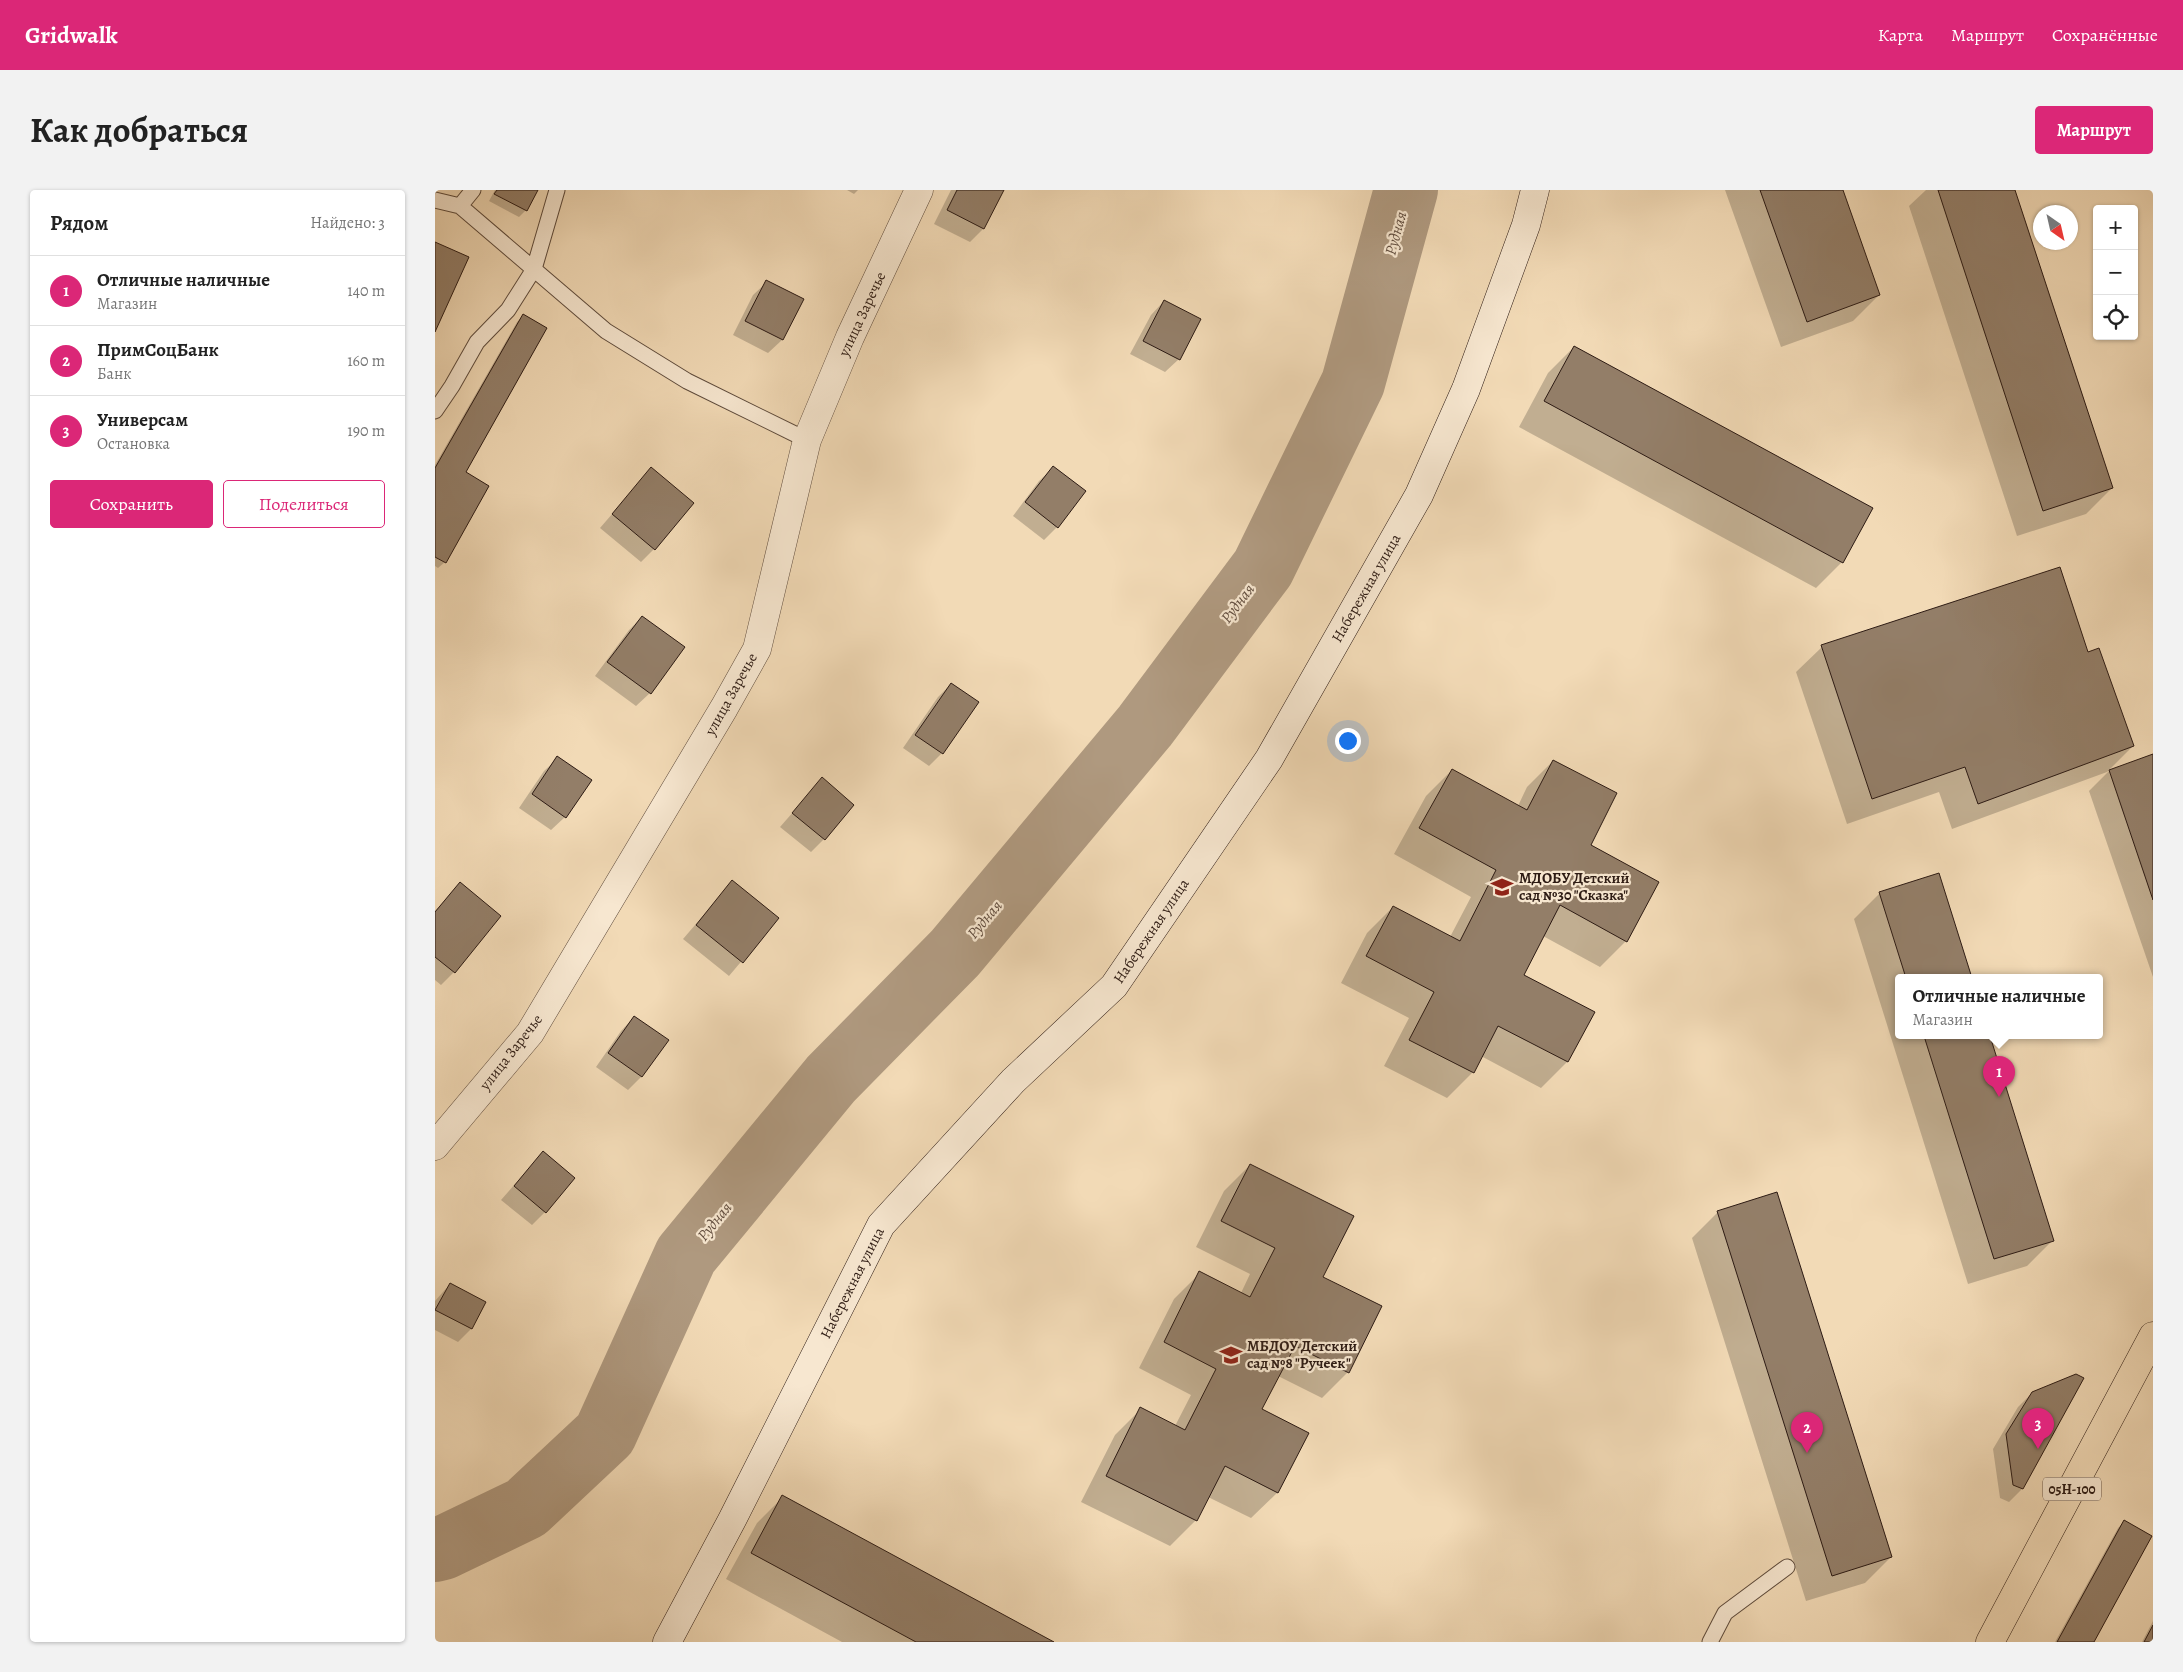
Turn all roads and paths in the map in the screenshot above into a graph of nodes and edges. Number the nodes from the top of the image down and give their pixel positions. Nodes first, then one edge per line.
1 (473, 190) edge
2 (557, 190) edge
3 (919, 190) edge
4 (1535, 190) edge
5 (435, 200) edge
6 (460, 206) junction
7 (534, 269) junction
8 (435, 411) edge
9 (807, 440) junction
10 (435, 1146) edge
11 (2153, 1336) edge
12 (1787, 1568) dead end
13 (667, 1642) edge
14 (1710, 1642) edge
15 (1990, 1642) edge

1 - 6 lane
2 - 7 lane
3 - 9 main road, улица Заречье
4 - 13 main road, Набережная улица
5 - 6 lane
6 - 7 lane
7 - 8 lane
7 - 9 lane
9 - 10 main road, улица Заречье
11 - 15 main road, 05Н-100
12 - 14 lane

